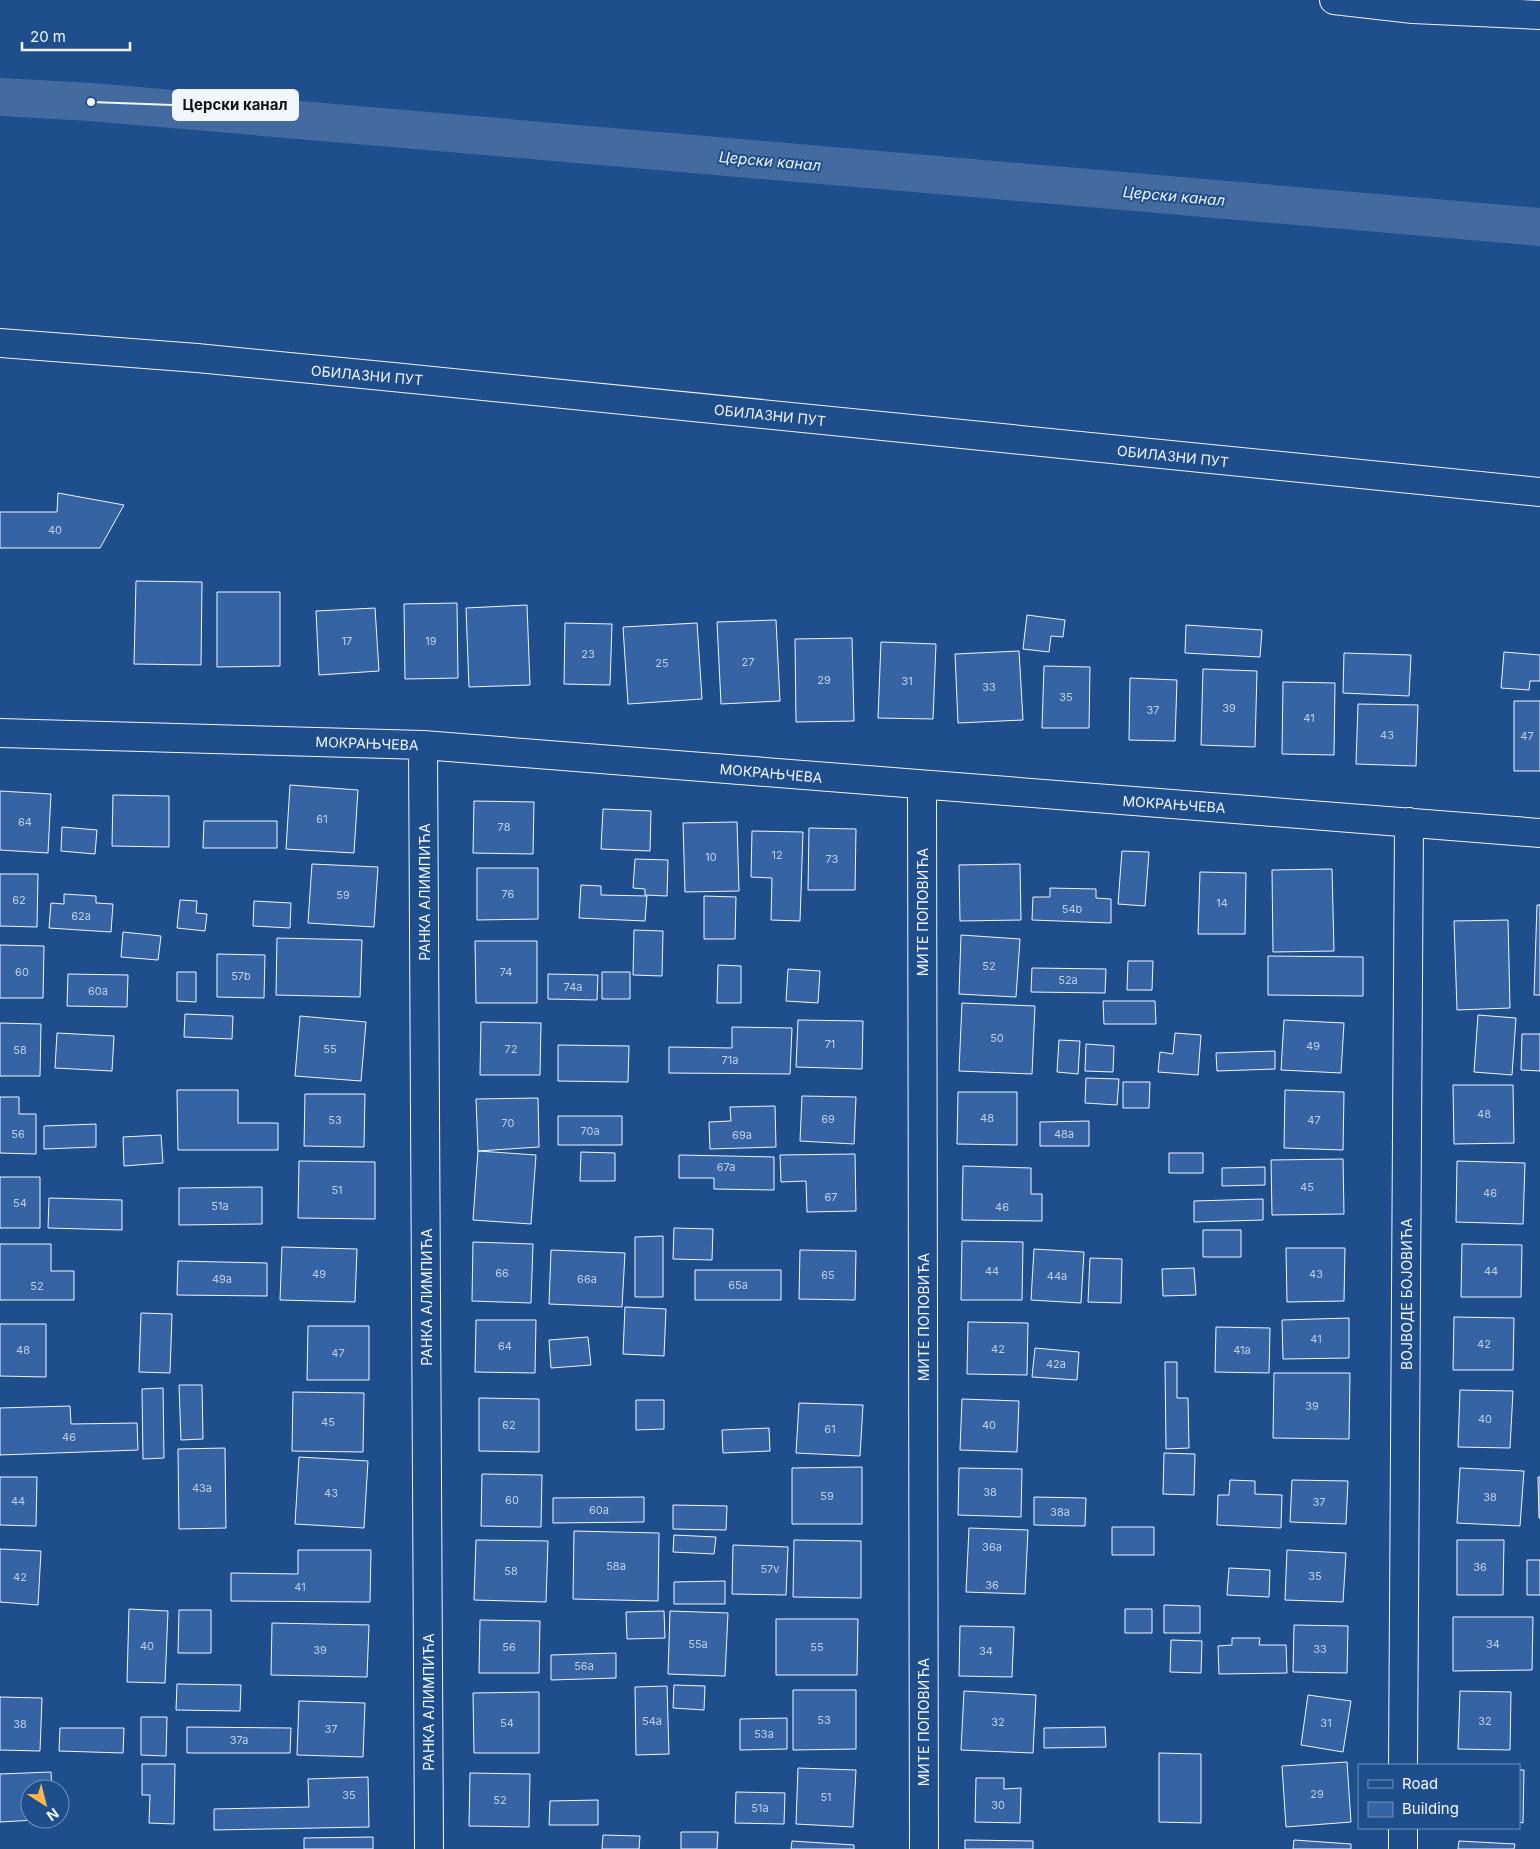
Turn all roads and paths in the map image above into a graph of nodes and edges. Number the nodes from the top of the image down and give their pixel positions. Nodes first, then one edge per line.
1 (1334, 0) edge
2 (1540, 15) edge
3 (0, 343) edge
4 (1540, 492) edge
5 (0, 733) edge
6 (422, 745) junction
7 (922, 785) junction
8 (1409, 822) junction
9 (1540, 833) edge
10 (1404, 1764) edge
11 (1403, 1829) edge
12 (429, 1849) edge
13 (924, 1849) edge
14 (1403, 1849) edge

1 - 2 street
3 - 4 street, ОБИЛАЗНИ ПУТ
5 - 6 street, МОКРАЊЧЕВА
6 - 7 street, МОКРАЊЧЕВА
6 - 12 street, РАНКА АЛИМПИЋА
7 - 8 street, МОКРАЊЧЕВА
7 - 13 street, МИТЕ ПОПОВИЋА
8 - 9 street, МОКРАЊЧЕВА
8 - 10 street, ВОЈВОДЕ БОЈОВИЋА
11 - 14 street

